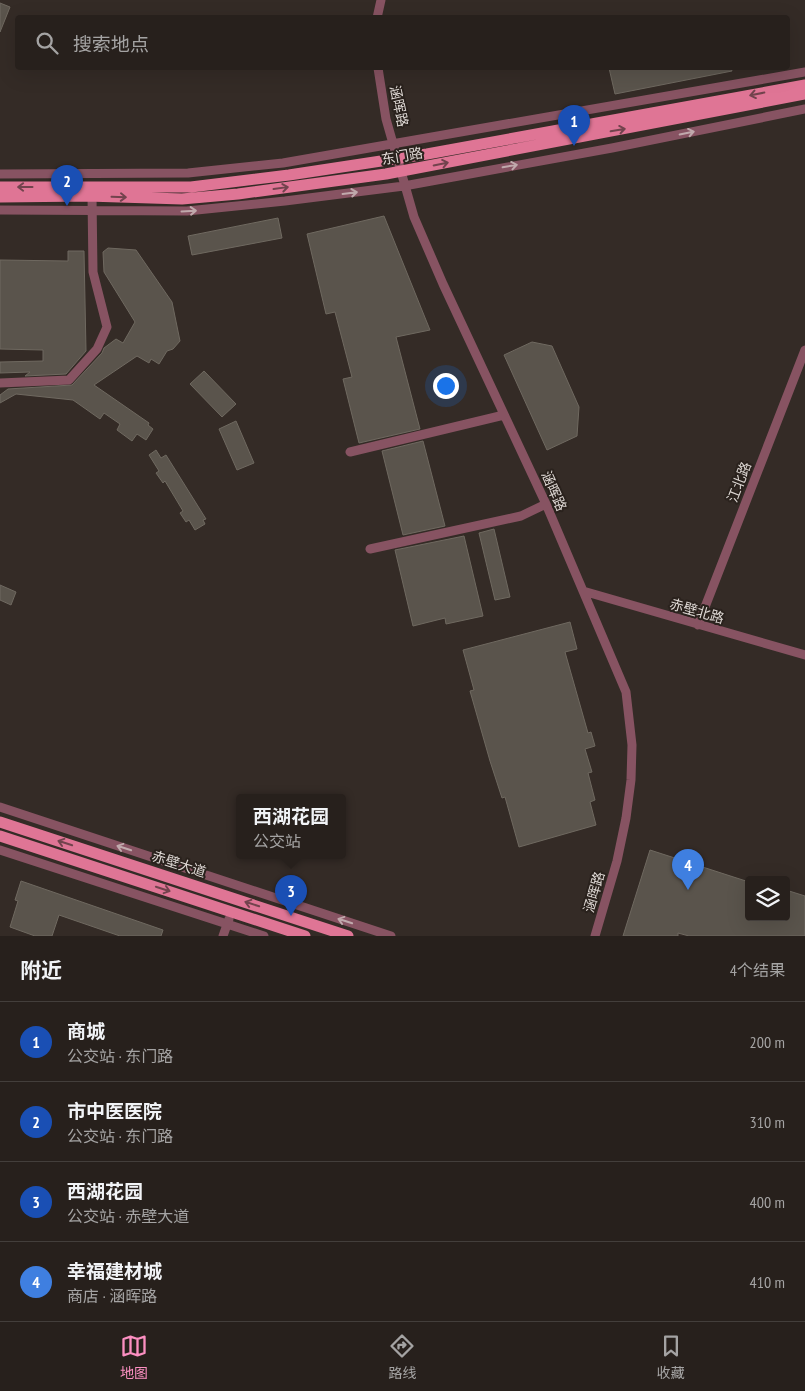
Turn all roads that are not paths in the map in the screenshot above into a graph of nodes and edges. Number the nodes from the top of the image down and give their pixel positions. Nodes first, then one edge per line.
1 (381, 0) edge
2 (378, 15) edge
3 (378, 70) edge
4 (805, 72) edge
5 (805, 85) edge
6 (805, 94) edge
7 (805, 108) edge
8 (393, 144) junction
9 (397, 158) junction
10 (400, 172) junction
11 (0, 174) edge
12 (404, 186) junction
13 (0, 187) edge
14 (92, 196) junction
15 (0, 197) edge
16 (0, 210) edge
17 (92, 210) junction
18 (805, 350) edge
19 (0, 383) edge
20 (504, 415) junction
21 (350, 452) dead end
22 (546, 504) junction
23 (370, 549) dead end
24 (583, 591) junction
25 (698, 625) junction
26 (805, 655) edge
27 (0, 807) edge
28 (0, 822) edge
29 (0, 836) edge
30 (0, 850) edge
31 (231, 912) junction
32 (227, 924) junction
33 (224, 936) edge
34 (264, 936) edge
35 (305, 936) edge
36 (348, 936) edge
37 (391, 936) edge
38 (595, 936) edge

1 - 2 street
3 - 8 street, 涵晖路
4 - 8 street
5 -> 9 main road, 东门路
10 -> 6 main road, 东门路
12 -> 7 street
8 - 9 street, 涵晖路
8 - 11 street
9 - 10 street, 涵晖路
9 -> 13 main road, 东门路
10 - 12 street, 涵晖路
14 -> 10 main road, 东门路
17 -> 12 street
12 - 20 street, 涵晖路
14 - 15 main road, 东门路
14 - 17 street
16 - 17 street
17 - 19 street
18 - 25 street, 江北路
20 - 21 street
20 - 22 street, 涵晖路
22 - 23 street
22 - 24 street, 涵晖路
24 - 25 street, 赤壁北路
24 - 38 street, 涵晖路
25 - 26 street, 赤壁北路
37 -> 27 street
36 -> 28 main road, 赤壁大道
29 -> 31 main road, 赤壁大道
30 - 32 street
31 - 32 street
31 - 35 main road, 赤壁大道
32 - 33 street
32 - 34 street

